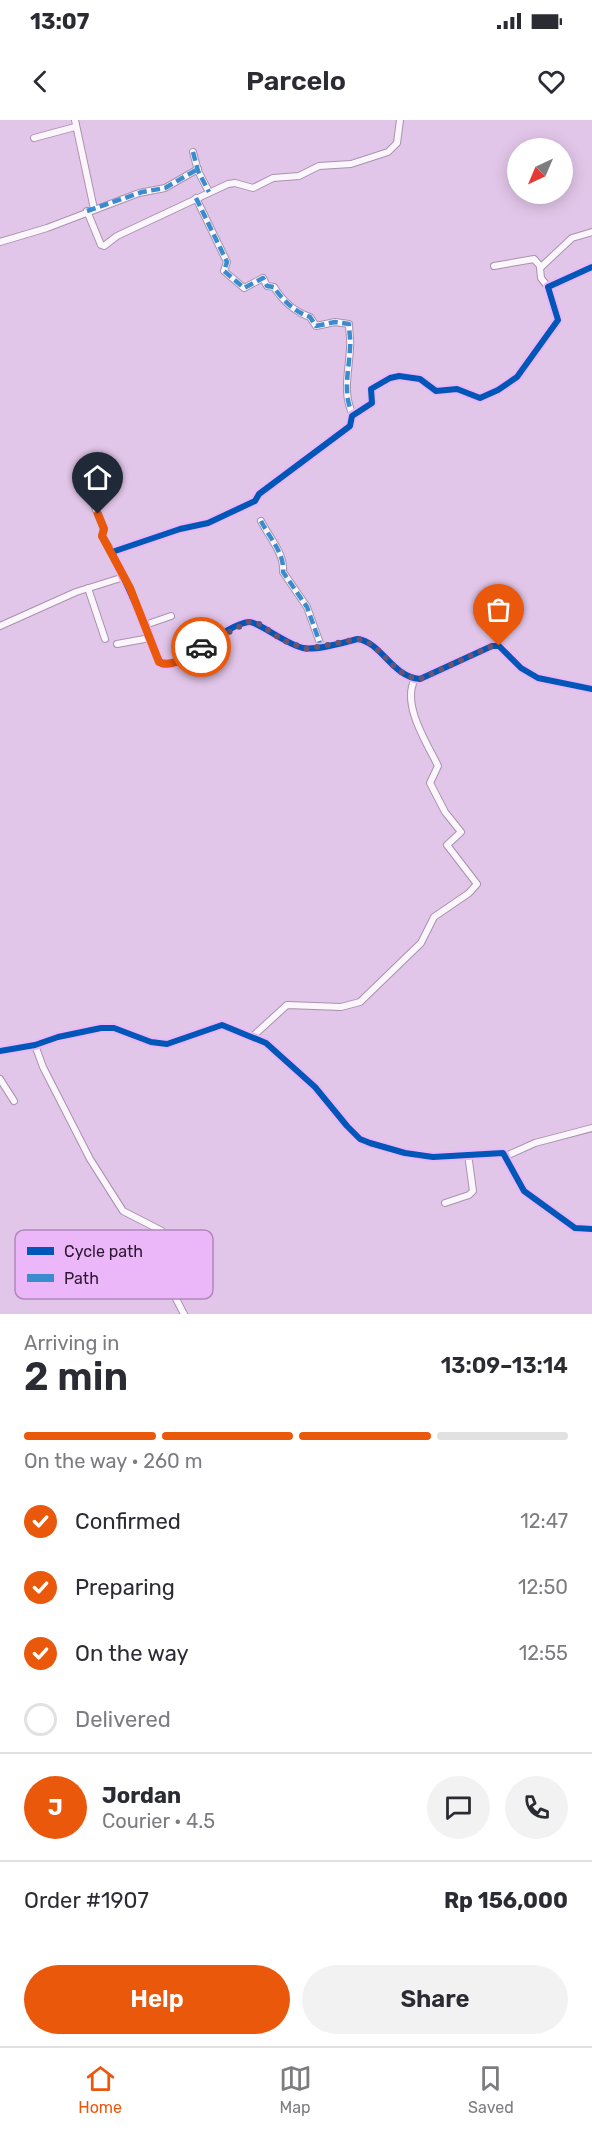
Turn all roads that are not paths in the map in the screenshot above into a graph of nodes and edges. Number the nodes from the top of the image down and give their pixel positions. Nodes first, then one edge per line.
1 (400, 120) edge
2 (75, 123) edge
3 (34, 138) dead end
4 (193, 153) dead end
5 (198, 169) junction
6 (209, 192) junction
7 (196, 198) junction
8 (90, 210) junction
9 (592, 232) edge
10 (0, 242) edge
11 (494, 266) dead end
12 (541, 267) junction
13 (592, 267) edge
14 (548, 287) junction
15 (353, 415) junction
16 (92, 500) dead end
17 (261, 521) dead end
18 (112, 552) junction
19 (124, 577) junction
20 (88, 588) junction
21 (171, 616) dead end
22 (145, 625) junction
23 (0, 626) edge
24 (150, 638) junction
25 (105, 639) dead end
26 (117, 644) dead end
27 (321, 646) junction
28 (415, 679) junction
29 (592, 689) edge
30 (252, 1037) junction
31 (35, 1046) junction
32 (0, 1051) edge
33 (0, 1079) edge
34 (14, 1101) dead end
35 (592, 1128) edge
36 (468, 1154) junction
37 (506, 1156) junction
38 (445, 1203) dead end
39 (592, 1229) edge
40 (160, 1230) edge
41 (176, 1299) edge
42 (184, 1314) edge

1 - 6 street
2 - 3 street
2 - 8 street
4 - 5 street
5 - 6 street
5 - 8 street
6 - 7 street
7 - 8 street
7 - 15 street
8 - 10 street
9 - 12 street
11 - 12 street
12 - 14 street
13 - 14 street
14 - 15 street
15 - 18 street
16 - 18 street
17 - 27 street
18 - 19 street
19 - 20 street
19 - 22 street
20 - 23 street
20 - 25 street
21 - 22 street
22 - 24 street
24 - 26 street
24 - 27 street
27 - 28 street
28 - 29 street
28 - 30 street
30 - 31 street
30 - 36 street
31 - 32 street
31 - 40 street
33 - 34 street
35 - 37 street
36 - 37 street
36 - 38 street
37 - 39 street
41 - 42 street

